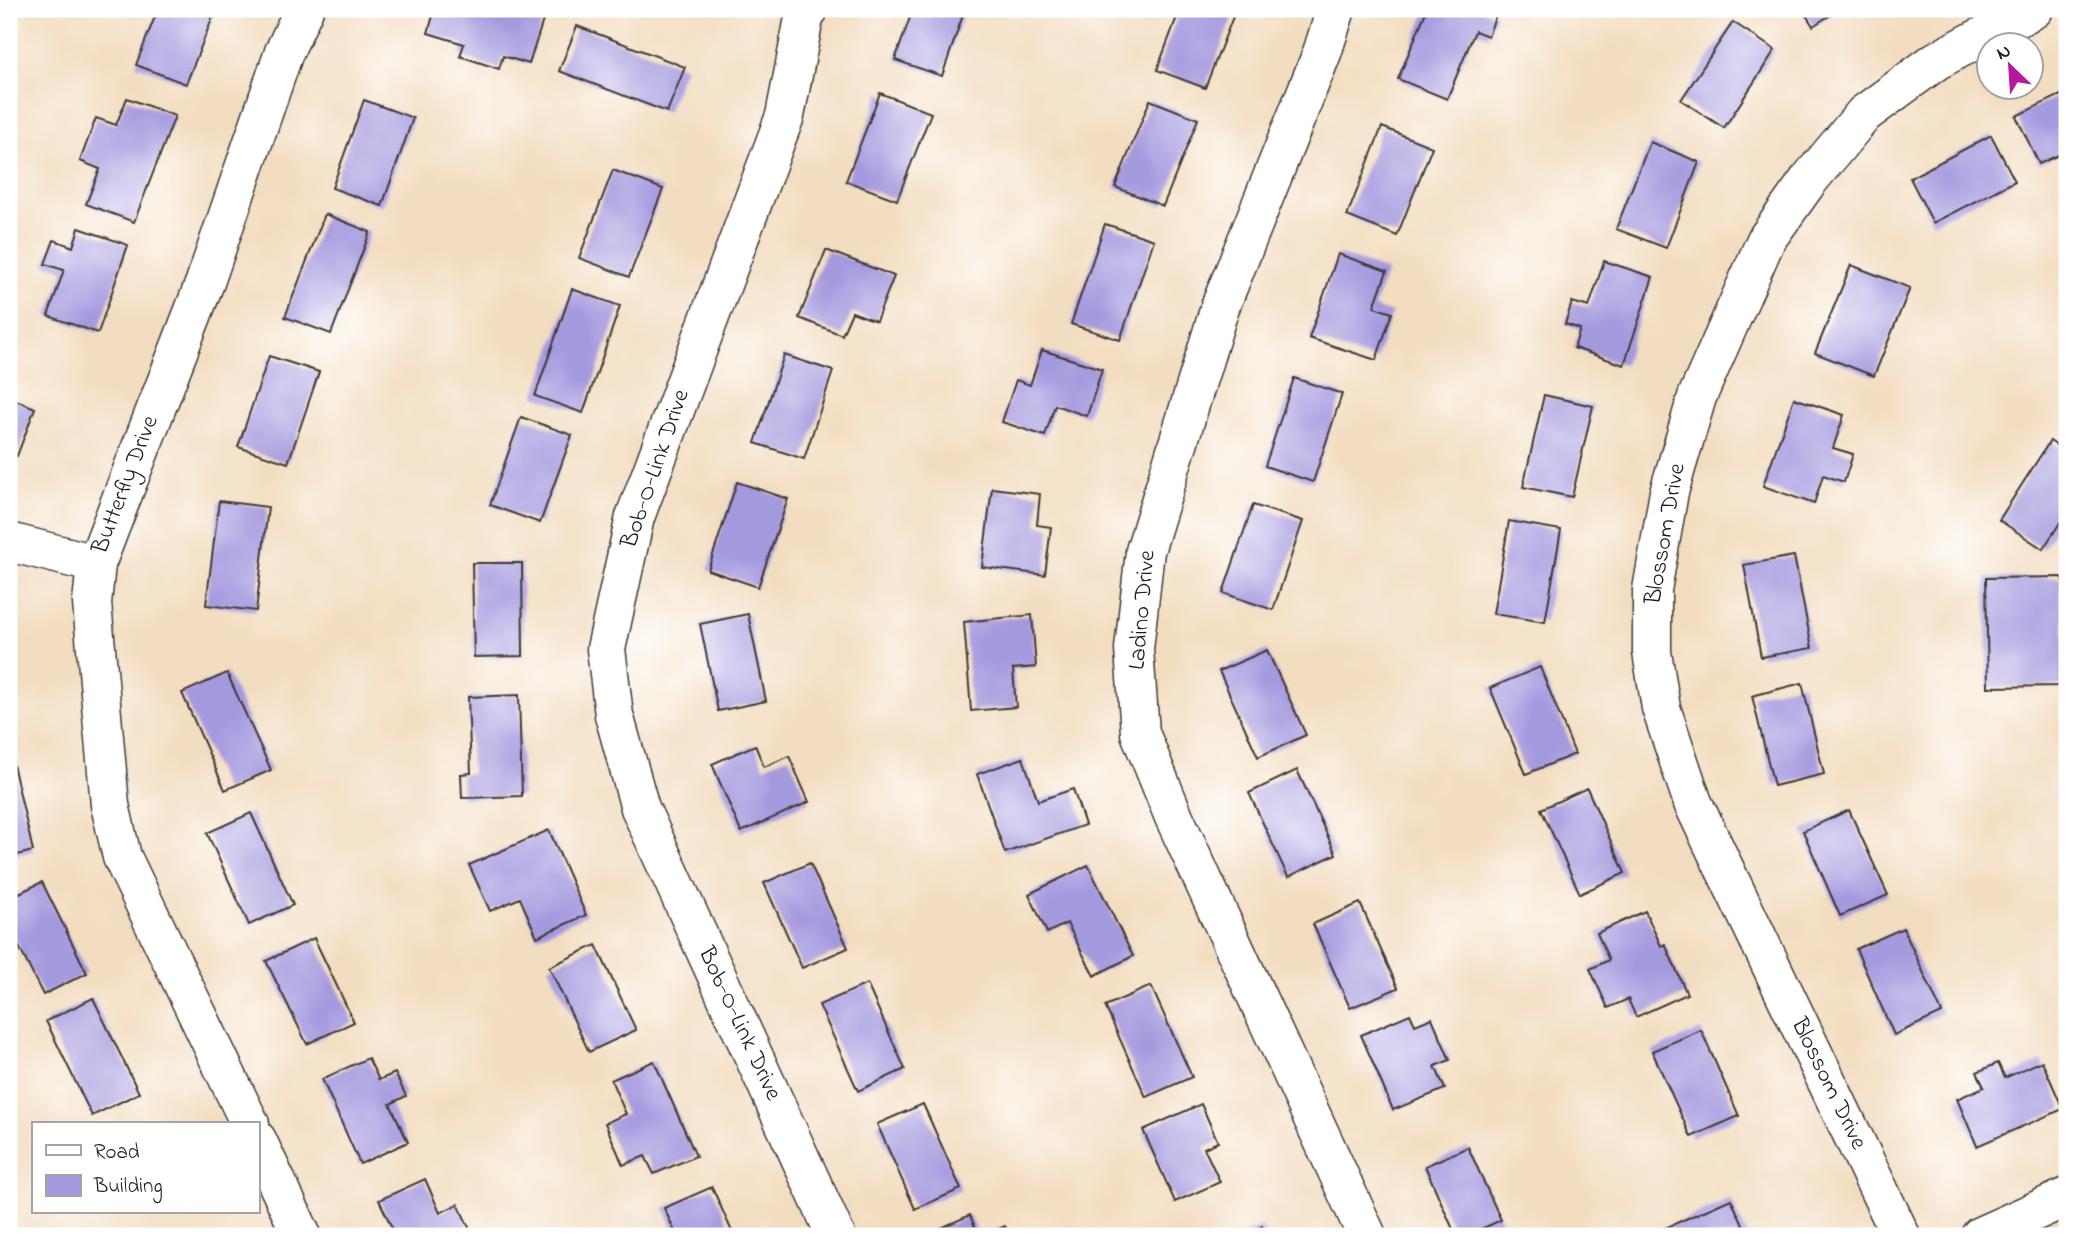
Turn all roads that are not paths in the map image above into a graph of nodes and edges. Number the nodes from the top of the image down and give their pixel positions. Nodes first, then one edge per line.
1 (304, 9) edge
2 (1336, 9) edge
3 (2034, 9) edge
4 (797, 12) edge
5 (9, 542) edge
6 (96, 564) junction
7 (249, 1122) edge
8 (259, 1144) edge
9 (2067, 1197) edge
10 (302, 1236) edge
11 (836, 1236) edge
12 (1367, 1236) edge
13 (1901, 1236) edge
14 (1980, 1236) edge

1 - 6 street, Butterfly Drive
2 - 12 street, Ladino Drive
3 - 13 street, Blossom Drive
4 - 11 street, Bob-O-Link Drive
5 - 6 street
6 - 7 street, Butterfly Drive
8 - 10 street
9 - 14 street

